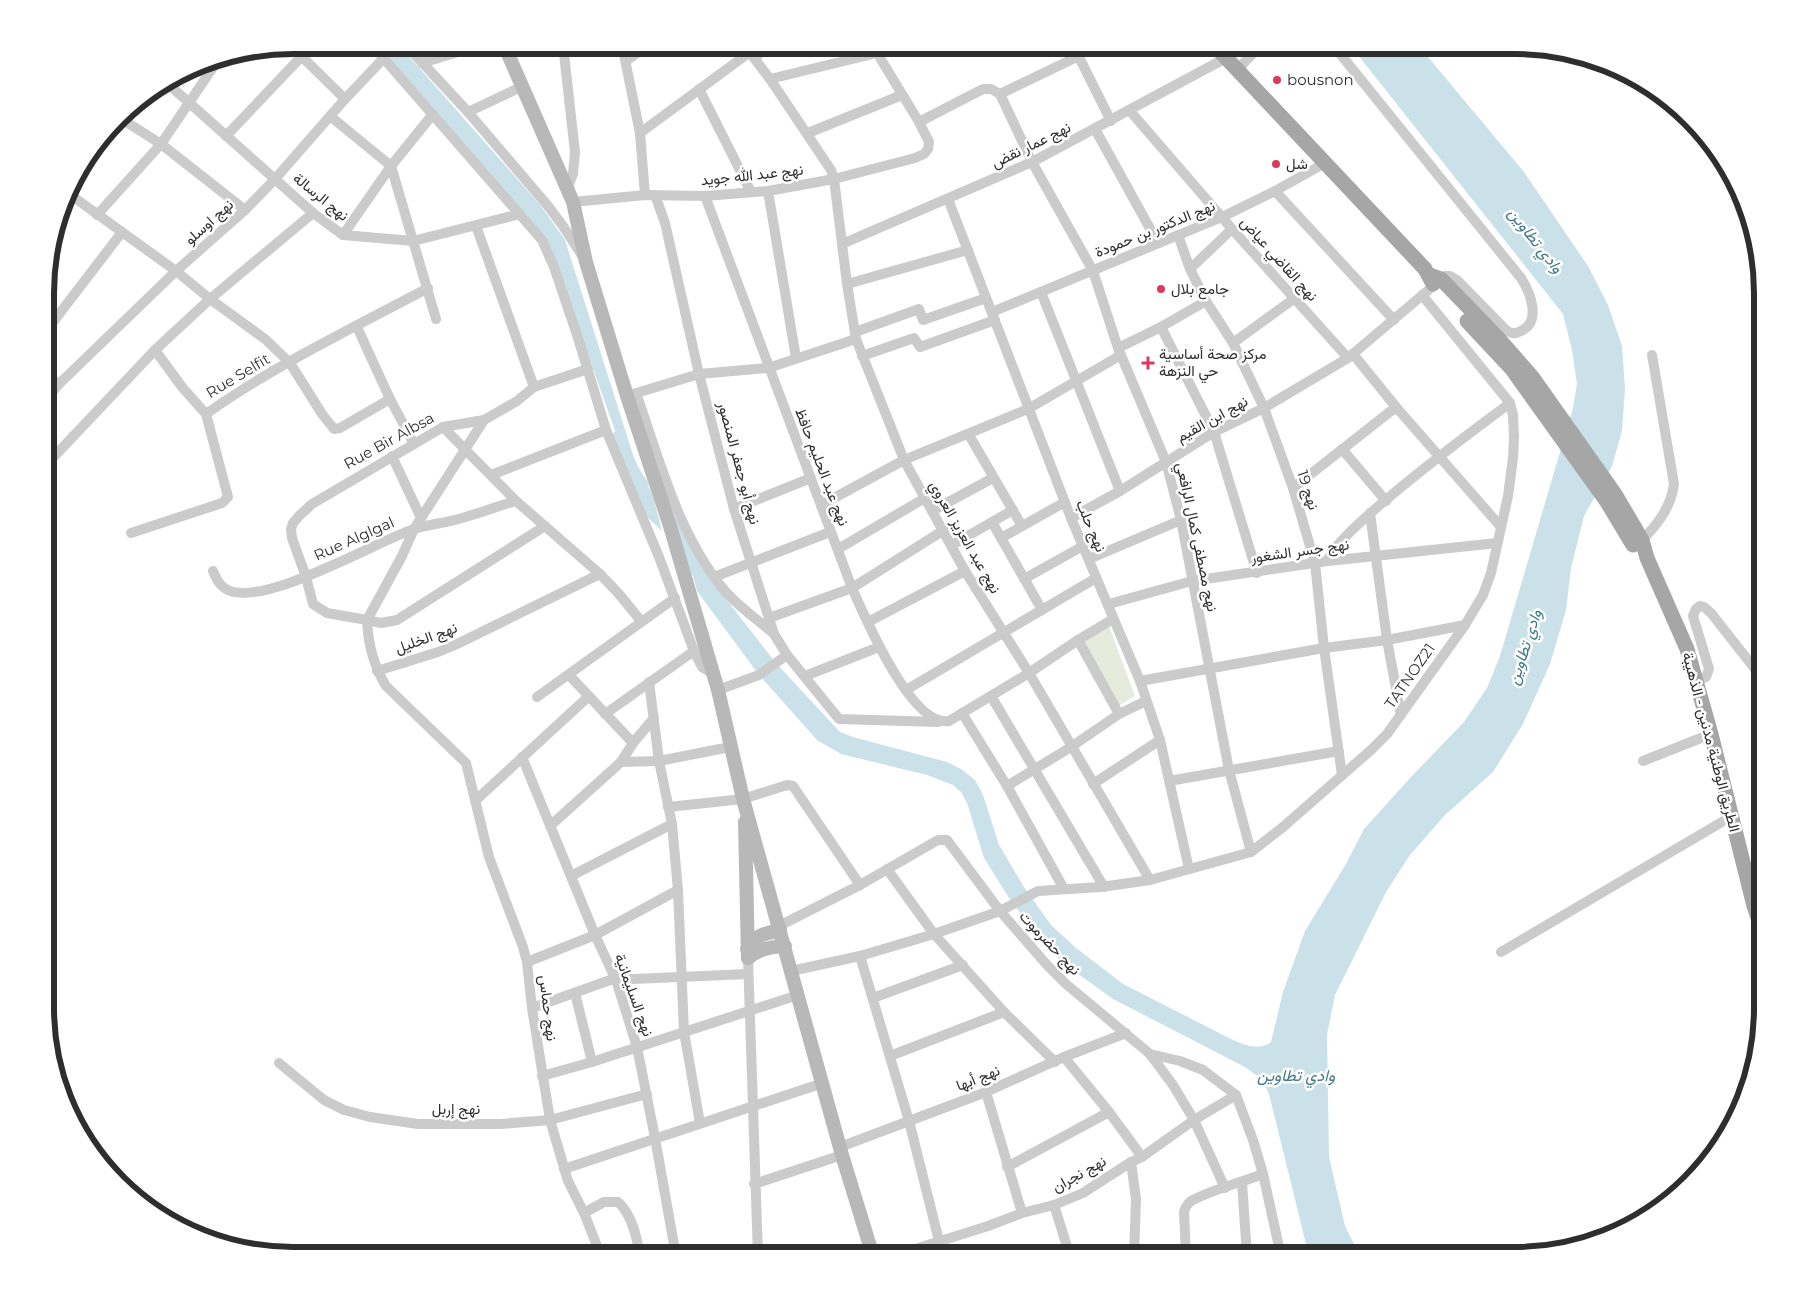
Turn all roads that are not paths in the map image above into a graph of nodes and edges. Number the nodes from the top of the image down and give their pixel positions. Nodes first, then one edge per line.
1 (300, 54) edge
2 (379, 54) edge
3 (414, 54) edge
4 (452, 54) edge
5 (508, 54) edge
6 (564, 54) edge
7 (624, 54) edge
8 (636, 54) edge
9 (746, 54) edge
10 (751, 54) edge
11 (856, 54) edge
12 (876, 54) edge
13 (1222, 54) edge
14 (1252, 54) edge
15 (1340, 54) edge
16 (302, 56) junction
17 (1079, 56) joint
18 (1226, 58) junction
19 (383, 59) junction
20 (626, 61) junction
21 (422, 63) junction
22 (213, 67) edge
23 (1237, 70) junction
24 (770, 79) junction
25 (171, 87) edge
26 (521, 87) junction
27 (700, 89) junction
28 (1000, 94) junction
29 (902, 95) junction
30 (345, 99) junction
31 (189, 104) junction
32 (1130, 111) junction
33 (468, 112) junction
34 (433, 114) junction
35 (330, 116) junction
36 (1111, 121) junction
37 (126, 122) edge
38 (919, 122) junction
39 (1095, 129) junction
40 (640, 133) junction
41 (808, 133) junction
42 (226, 136) junction
43 (161, 144) junction
44 (1032, 162) junction
45 (1325, 163) junction
46 (391, 166) junction
47 (275, 179) junction
48 (834, 179) junction
49 (567, 189) junction
50 (768, 191) junction
51 (1275, 191) junction
52 (751, 192) junction
53 (650, 195) junction
54 (705, 196) junction
55 (74, 197) edge
56 (948, 199) junction
57 (573, 202) junction
58 (245, 210) junction
59 (313, 213) junction
60 (97, 214) junction
61 (520, 214) junction
62 (1222, 217) junction
63 (476, 226) junction
64 (1232, 229) junction
65 (122, 232) junction
66 (343, 235) junction
67 (1178, 235) junction
68 (413, 241) junction
69 (1158, 243) junction
70 (842, 244) junction
71 (968, 250) junction
72 (586, 262) junction
73 (1190, 269) junction
74 (176, 271) junction
75 (1093, 271) junction
76 (847, 284) junction
77 (1432, 284) junction
78 (428, 288) junction
79 (1041, 292) junction
80 (986, 298) junction
81 (1295, 298) junction
82 (210, 299) junction
83 (1206, 301) junction
84 (994, 316) junction
85 (436, 319) dead end
86 (1394, 320) junction
87 (54, 321) edge
88 (357, 326) junction
89 (1161, 327) junction
90 (855, 335) junction
91 (1233, 342) junction
92 (156, 350) junction
93 (1119, 352) junction
94 (1652, 355) dead end
95 (862, 356) junction
96 (1350, 356) junction
97 (796, 358) junction
98 (290, 363) junction
99 (768, 368) junction
100 (588, 369) junction
101 (699, 374) junction
102 (54, 381) edge
103 (1076, 382) junction
104 (59, 384) junction
105 (534, 387) junction
106 (54, 390) edge
107 (632, 395) junction
108 (390, 399) junction
109 (1510, 403) junction
110 (1396, 407) junction
111 (1264, 408) junction
112 (1028, 409) junction
113 (206, 414) junction
114 (484, 420) junction
115 (443, 427) junction
116 (606, 430) junction
117 (1214, 432) junction
118 (969, 434) junction
119 (414, 444) junction
120 (466, 449) junction
121 (1342, 449) junction
122 (392, 456) junction
123 (1440, 456) junction
124 (54, 457) edge
125 (904, 460) junction
126 (1166, 462) junction
127 (492, 475) junction
128 (811, 478) junction
129 (993, 478) junction
130 (1293, 488) junction
131 (1120, 491) junction
132 (925, 498) junction
133 (1611, 498) junction
134 (1386, 500) junction
135 (516, 501) junction
136 (1065, 502) junction
137 (822, 505) junction
138 (734, 509) junction
139 (1013, 510) junction
140 (932, 511) junction
141 (1370, 513) junction
142 (421, 518) junction
143 (1071, 518) junction
144 (1181, 520) junction
145 (992, 522) junction
146 (545, 526) junction
147 (1022, 526) junction
148 (1501, 527) junction
149 (414, 529) junction
150 (944, 530) junction
151 (830, 532) junction
152 (132, 534) dead end
153 (1001, 538) junction
154 (1642, 540) junction
155 (1497, 543) junction
156 (952, 544) junction
157 (1083, 546) junction
158 (838, 549) junction
159 (1377, 556) junction
160 (1647, 558) junction
161 (1089, 559) junction
162 (1328, 561) junction
163 (750, 562) junction
164 (1315, 564) junction
165 (213, 571) dead end
166 (966, 571) junction
167 (1257, 573) junction
168 (600, 574) junction
169 (714, 576) junction
170 (306, 577) junction
171 (1096, 578) junction
172 (1024, 579) junction
173 (1192, 582) junction
174 (852, 588) junction
175 (675, 598) junction
176 (1109, 604) junction
177 (1042, 610) junction
178 (769, 618) junction
179 (1113, 619) junction
180 (368, 620) junction
181 (641, 621) junction
182 (868, 622) junction
183 (1465, 625) junction
184 (1004, 632) junction
185 (774, 634) junction
186 (1078, 640) junction
187 (1387, 640) junction
188 (879, 647) junction
189 (1324, 648) junction
190 (694, 651) junction
191 (787, 655) junction
192 (1210, 668) junction
193 (1754, 668) edge
194 (377, 671) junction
195 (712, 671) junction
196 (1029, 673) junction
197 (568, 675) junction
198 (805, 676) junction
199 (1140, 681) junction
200 (1696, 681) junction
201 (650, 682) junction
202 (718, 690) junction
203 (906, 690) junction
204 (537, 696) dead end
205 (991, 696) junction
206 (588, 697) junction
207 (1146, 701) junction
208 (962, 713) junction
209 (605, 714) junction
210 (1119, 714) junction
211 (1401, 715) junction
212 (654, 718) junction
213 (946, 721) junction
214 (1711, 734) junction
215 (1160, 740) junction
216 (633, 744) junction
217 (730, 747) junction
218 (1071, 747) junction
219 (1339, 751) junction
220 (522, 757) junction
221 (660, 761) junction
222 (1642, 761) dead end
223 (621, 762) junction
224 (1034, 768) junction
225 (1229, 770) junction
226 (1342, 775) junction
227 (1169, 781) junction
228 (1093, 784) junction
229 (1007, 786) junction
230 (475, 801) junction
231 (744, 802) junction
232 (668, 807) junction
233 (1732, 816) junction
234 (672, 824) junction
235 (550, 826) junction
236 (1251, 852) junction
237 (887, 869) junction
238 (1189, 869) junction
239 (571, 876) junction
240 (1150, 880) junction
241 (1754, 881) edge
242 (860, 885) junction
243 (1104, 887) junction
244 (1064, 889) junction
245 (678, 890) junction
246 (1000, 911) junction
247 (780, 928) junction
248 (934, 934) junction
249 (595, 935) junction
250 (785, 946) junction
251 (1501, 952) dead end
252 (747, 953) junction
253 (860, 956) junction
254 (527, 962) junction
255 (963, 965) junction
256 (791, 971) junction
257 (748, 974) junction
258 (682, 978) junction
259 (616, 980) junction
260 (575, 993) junction
261 (798, 995) junction
262 (873, 998) junction
263 (532, 1008) junction
264 (750, 1012) junction
265 (1004, 1012) junction
266 (684, 1032) junction
267 (1126, 1033) junction
268 (637, 1047) junction
269 (1150, 1054) junction
270 (890, 1056) junction
271 (1060, 1060) junction
272 (592, 1062) junction
273 (279, 1063) dead end
274 (542, 1076) junction
275 (823, 1083) junction
276 (986, 1092) junction
277 (647, 1094) junction
278 (1236, 1095) junction
279 (751, 1106) junction
280 (1109, 1112) junction
281 (550, 1120) junction
282 (1194, 1120) junction
283 (909, 1121) junction
284 (700, 1123) junction
285 (655, 1138) junction
286 (841, 1151) junction
287 (1142, 1157) junction
288 (1131, 1162) junction
289 (1007, 1168) junction
290 (564, 1169) junction
291 (1263, 1174) junction
292 (1242, 1182) junction
293 (754, 1184) junction
294 (1225, 1188) junction
295 (1054, 1205) junction
296 (584, 1213) junction
297 (1022, 1213) junction
298 (939, 1241) junction
299 (597, 1247) edge
300 (637, 1247) edge
301 (675, 1247) edge
302 (758, 1247) edge
303 (870, 1247) edge
304 (921, 1247) edge
305 (1067, 1247) edge
306 (1134, 1247) edge
307 (1186, 1247) edge
308 (1246, 1247) edge
309 (1279, 1247) edge

1 - 16 street
2 - 19 street
3 - 21 street
4 - 21 street
5 - 26 main road
6 - 49 street
7 - 20 street, نهج أبو جعفر المنصور
8 - 20 street
9 - 27 street
10 - 24 street, نهج عبد العزيز العروي
11 - 24 street
12 - 29 street
13 - 18 main road, الطريق الوطنية مدنين - الذهيبة
14 - 23 street
15 - 77 street
16 - 30 street
16 - 42 street
17 - 28 street
17 - 36 street
18 - 23 main road, الطريق الوطنية مدنين - الذهيبة
18 - 32 street, نهج عمار نقض
19 - 30 street, نهج اوسلو
19 - 34 street
20 - 40 street, نهج أبو جعفر المنصور
21 - 33 street
22 - 31 street
23 - 45 main road, الطريق الوطنية مدنين - الذهيبة
24 - 41 street, نهج عبد العزيز العروي
25 - 31 street, نهج الرسالة
26 - 33 street
26 - 49 main road
27 - 40 street
27 - 52 street
28 - 38 street
28 - 44 street, نهج مصطفى كمال الرافعي
29 - 38 street
29 - 41 street
30 - 35 street, نهج اوسلو
31 - 42 street, نهج الرسالة
31 - 43 street
32 - 36 street, نهج عمار نقض
32 - 62 street, نهج القاضي عياض
33 - 72 street
34 - 46 street
34 - 61 street
35 - 46 street
35 - 47 street, نهج اوسلو
36 - 39 street, نهج عمار نقض
37 - 43 street
38 - 48 street, نهج عبد الله جويد
39 - 44 street, نهج عمار نقض
39 - 69 street
40 - 53 street, نهج أبو جعفر المنصور
41 - 48 street, نهج عبد العزيز العروي
42 - 47 street, نهج الرسالة
43 - 58 street
43 - 60 street
44 - 56 street, نهج عمار نقض
44 - 75 street, نهج مصطفى كمال الرافعي
45 - 51 street, نهج الدكتور بن حمودة
45 - 77 main road, الطريق الوطنية مدنين - الذهيبة
46 - 66 street
46 - 68 street
47 - 58 street, نهج اوسلو
47 - 59 street, نهج الرسالة
48 - 50 street, نهج عبد الله جويد
48 - 70 street, نهج عبد العزيز العروي
49 - 57 main road
50 - 52 street, نهج عبد الله جويد
50 - 97 street
51 - 62 street, نهج الدكتور بن حمودة
51 - 86 street
52 - 54 street, نهج عبد الله جويد
53 - 54 street, نهج عبد الله جويد
53 - 57 street, نهج عبد الله جويد
53 - 101 street, نهج أبو جعفر المنصور
54 - 99 street, نهج عبد الحليم حافظ
55 - 60 street
56 - 70 street, نهج عمار نقض
56 - 71 street, نهج حلب
57 - 72 main road
58 - 74 street, نهج اوسلو
59 - 66 street, نهج الرسالة
59 - 82 street
60 - 65 street
61 - 63 street, نهج الرسالة
61 - 100 street
62 - 64 street, نهج القاضي عياض
62 - 67 street, نهج الدكتور بن حمودة
63 - 68 street, نهج الرسالة
63 - 105 street
64 - 73 street
64 - 81 street, نهج القاضي عياض
65 - 74 street
65 - 87 street
66 - 68 street, نهج الرسالة
67 - 69 street, نهج الدكتور بن حمودة
67 - 73 street, نهج 19
68 - 78 street
69 - 75 street, نهج الدكتور بن حمودة
70 - 76 street, نهج عبد العزيز العروي
71 - 76 street
71 - 80 street, نهج حلب
72 - 107 main road
73 - 83 street, نهج 19
74 - 82 street
74 - 104 street, نهج اوسلو
75 - 79 street, نهج الدكتور بن حمودة
75 - 93 street, نهج مصطفى كمال الرافعي
76 - 90 street, نهج عبد العزيز العروي
77 - 86 street, نهج ابن القيم
77 - 109 street
77 - 133 main road, الطريق الوطنية مدنين - الذهيبة
78 - 85 street
78 - 88 street, Rue Selfit
79 - 84 street, نهج الدكتور بن حمودة
79 - 103 street
80 - 84 street, نهج حلب
80 - 90 street
81 - 91 street
81 - 96 street, نهج القاضي عياض
82 - 92 street
82 - 98 street
83 - 89 street
83 - 91 street, نهج 19
84 - 95 street, نهج الدكتور بن حمودة
84 - 112 street, نهج حلب
86 - 96 street, نهج ابن القيم
88 - 98 street, Rue Selfit
88 - 108 street
89 - 93 street
89 - 117 street
90 - 95 street, نهج عبد العزيز العروي
90 - 97 street
91 - 111 street, نهج 19
92 - 113 street
92 - 124 street
93 - 103 street
93 - 126 street, نهج مصطفى كمال الرافعي
94 - 154 street
95 - 125 street, نهج عبد العزيز العروي
96 - 110 street, نهج القاضي عياض
96 - 111 street, نهج ابن القيم
97 - 99 street
98 - 108 street
98 - 113 street, Rue Selfit
99 - 101 street
99 - 128 street, نهج عبد الحليم حافظ
100 - 105 street, Rue Bir Albsa
100 - 116 street
101 - 107 street
101 - 138 street, نهج أبو جعفر المنصور
102 - 104 street
103 - 112 street
103 - 131 street
104 - 106 street, نهج اوسلو
105 - 114 street, Rue Bir Albsa
107 - 169 street
107 - 195 main road
108 - 119 street
109 - 123 street
109 - 148 street, TATNOZ21
110 - 121 street
110 - 123 street, نهج القاضي عياض
111 - 117 street, نهج ابن القيم
111 - 130 street, نهج 19
112 - 118 street
112 - 136 street, نهج حلب
113 - 152 street, Rue Selfit
114 - 115 street, Rue Bir Albsa
114 - 120 street
115 - 119 street, Rue Bir Albsa
115 - 120 street
116 - 127 street
116 - 175 street
117 - 126 street, نهج ابن القيم
117 - 167 street
118 - 125 street
118 - 129 street
119 - 122 street, Rue Bir Albsa
120 - 127 street
120 - 142 street
121 - 130 street
121 - 134 street
122 - 142 street
122 - 170 street, Rue Bir Albsa
123 - 134 street
123 - 148 street, نهج القاضي عياض
125 - 132 street, نهج عبد العزيز العروي
125 - 137 street
126 - 131 street, نهج ابن القيم
126 - 144 street, نهج مصطفى كمال الرافعي
127 - 135 street
128 - 137 street, نهج عبد الحليم حافظ
128 - 138 street
129 - 139 street
129 - 140 street
130 - 164 street, نهج 19
131 - 143 street, نهج ابن القيم
132 - 140 street, نهج عبد العزيز العروي
132 - 158 street
133 - 154 main road, الطريق الوطنية مدنين - الذهيبة
133 - 160 main road, الطريق الوطنية مدنين - الذهيبة
134 - 141 street
135 - 146 street
135 - 149 street, Rue Alglgal
136 - 143 street, نهج حلب
136 - 147 street
137 - 151 street, نهج عبد الحليم حافظ
138 - 163 street, نهج أبو جعفر المنصور
139 - 145 street
139 - 147 street
140 - 150 street, نهج عبد العزيز العروي
141 - 159 street
141 - 162 street
142 - 149 street
143 - 157 street, نهج حلب
144 - 161 street
144 - 173 street, نهج مصطفى كمال الرافعي
145 - 153 street
145 - 156 street
146 - 168 street
146 - 180 street, Rue Bir Albsa
147 - 153 street
148 - 155 street, TATNOZ21
149 - 170 street, Rue Alglgal
149 - 180 street
150 - 156 street, نهج عبد العزيز العروي
150 - 174 street
151 - 158 street, نهج عبد الحليم حافظ
151 - 163 street
153 - 172 street
154 - 160 main road, الطريق الوطنية مدنين - الذهيبة
155 - 159 street, نهج جسر الشغور
155 - 183 street, TATNOZ21
156 - 166 street, نهج عبد العزيز العروي
157 - 161 street, نهج حلب
157 - 172 street
158 - 174 street, نهج عبد الحليم حافظ
159 - 162 street, نهج جسر الشغور
159 - 187 street
160 - 200 main road, الطريق الوطنية مدنين - الذهيبة
161 - 171 street, نهج حلب
162 - 164 street, نهج جسر الشغور
163 - 169 street
163 - 178 street, نهج أبو جعفر المنصور
164 - 167 street, نهج جسر الشغور
164 - 189 street, نهج 19
165 - 170 street, Rue Alglgal
166 - 182 street
166 - 184 street, نهج عبد العزيز العروي
167 - 173 street, نهج جسر الشغور
168 - 181 street
168 - 194 street, نهج الخليل
169 - 185 street
170 - 180 street, Rue Bir Albsa
171 - 176 street, نهج حلب
171 - 177 street
172 - 177 street
173 - 176 street, نهج جسر الشغور
173 - 192 street, نهج مصطفى كمال الرافعي
174 - 178 street
174 - 182 street, نهج عبد الحليم حافظ
175 - 181 street
175 - 190 street
176 - 179 street, نهج حلب
177 - 184 street
178 - 185 street, نهج أبو جعفر المنصور
179 - 186 street
179 - 199 street, نهج حلب
180 - 194 street
181 - 197 street
182 - 188 street, نهج عبد الحليم حافظ
183 - 187 street
183 - 211 street, TATNOZ21
184 - 196 street, نهج عبد العزيز العروي
184 - 203 street
185 - 191 street, نهج أبو جعفر المنصور
186 - 196 street
186 - 210 street
187 - 189 street
187 - 211 street
188 - 198 street
188 - 203 street, نهج عبد الحليم حافظ
189 - 192 street
189 - 219 street, نهج 19
190 - 195 street
190 - 201 street
191 - 198 street, نهج أبو جعفر المنصور
191 - 202 street
192 - 199 street
192 - 225 street, نهج مصطفى كمال الرافعي
193 - 200 street
194 - 230 street, نهج حماس
195 - 202 main road
196 - 205 street
196 - 218 street, نهج عبد العزيز العروي
197 - 204 street
197 - 206 street
198 - 213 street, نهج أبو جعفر المنصور
199 - 207 street, نهج حلب
200 - 214 main road, الطريق الوطنية مدنين - الذهيبة
201 - 209 street
201 - 212 street
202 - 217 main road
203 - 213 street, نهج عبد الحليم حافظ
205 - 208 street
205 - 224 street
206 - 209 street
206 - 220 street
207 - 210 street
207 - 215 street, نهج حلب
208 - 213 street
208 - 229 street
209 - 216 street
210 - 218 street
211 - 226 street, TATNOZ21
212 - 216 street
212 - 221 street
214 - 222 street
214 - 233 main road, الطريق الوطنية مدنين - الذهيبة
215 - 227 street, نهج حلب
215 - 228 street
216 - 223 street
217 - 221 street
217 - 231 main road
218 - 224 street
218 - 228 street, نهج عبد العزيز العروي
219 - 225 street
219 - 226 street, نهج 19
220 - 230 street
220 - 235 street, نهج السليمانية
221 - 223 street
221 - 232 street
223 - 235 street
224 - 229 street
224 - 243 street
225 - 227 street
225 - 236 street, نهج مصطفى كمال الرافعي
226 - 236 street, TATNOZ21
227 - 238 street, نهج حلب
228 - 240 street, نهج عبد العزيز العروي
229 - 244 street
230 - 254 street, نهج حماس
231 - 232 street
231 - 242 street
231 - 247 main road
231 - 252 main road
232 - 234 street
233 - 241 main road, الطريق الوطنية مدنين - الذهيبة
233 - 251 street
234 - 239 street
234 - 245 street
235 - 239 street, نهج السليمانية
236 - 238 street, TATNOZ21
237 - 242 street
237 - 246 street, نهج حضرموت
237 - 248 street
238 - 240 street, TATNOZ21
239 - 249 street, نهج السليمانية
240 - 243 street, TATNOZ21
242 - 247 street
243 - 244 street, TATNOZ21
244 - 246 street, TATNOZ21
245 - 249 street
245 - 258 street
246 - 248 street
246 - 267 street, نهج حضرموت
247 - 250 main road
247 - 252 main road
248 - 253 street
248 - 255 street
249 - 254 street
249 - 259 street, نهج السليمانية
250 - 252 main road
250 - 256 main road
252 - 257 street
253 - 256 street
253 - 262 street
254 - 263 street, نهج حماس
255 - 262 street
255 - 265 street
256 - 261 main road
257 - 258 street
257 - 264 street
258 - 259 street
258 - 266 street
259 - 260 street
259 - 268 street, نهج السليمانية
260 - 263 street
260 - 272 street
261 - 264 street
261 - 275 main road
262 - 270 street
263 - 274 street, نهج حماس
264 - 266 street
264 - 279 street
265 - 270 street
265 - 271 street
266 - 268 street
266 - 284 street
267 - 269 street, نهج حضرموت
267 - 271 street, نهج أبها
268 - 272 street
268 - 277 street, نهج السليمانية
269 - 278 street
269 - 282 street
270 - 283 street
271 - 276 street, نهج أبها
271 - 280 street
272 - 274 street
273 - 281 street, نهج إربل
274 - 281 street, نهج حماس
275 - 279 street
275 - 286 main road
276 - 283 street, نهج أبها
276 - 289 street
277 - 281 street, نهج إربل
277 - 285 street, نهج السليمانية
278 - 282 street, نهج نجران
278 - 291 street
279 - 284 street
279 - 293 street
280 - 287 street
280 - 289 street
281 - 290 street, نهج حماس
282 - 287 street, نهج نجران
282 - 294 street
283 - 286 street, نهج أبها
283 - 298 street
284 - 285 street
285 - 290 street
285 - 301 street, نهج السليمانية
286 - 293 street, نهج أبها
286 - 303 main road
287 - 288 street, نهج نجران
288 - 295 street, نهج نجران
288 - 306 street
289 - 297 street
290 - 296 street, نهج حماس
291 - 292 street
291 - 309 street
292 - 294 street
292 - 308 street
293 - 302 street
294 - 307 street
295 - 297 street, نهج نجران
295 - 305 street
296 - 299 street, نهج حماس
296 - 300 street
297 - 298 street, نهج نجران
298 - 304 street, نهج نجران

